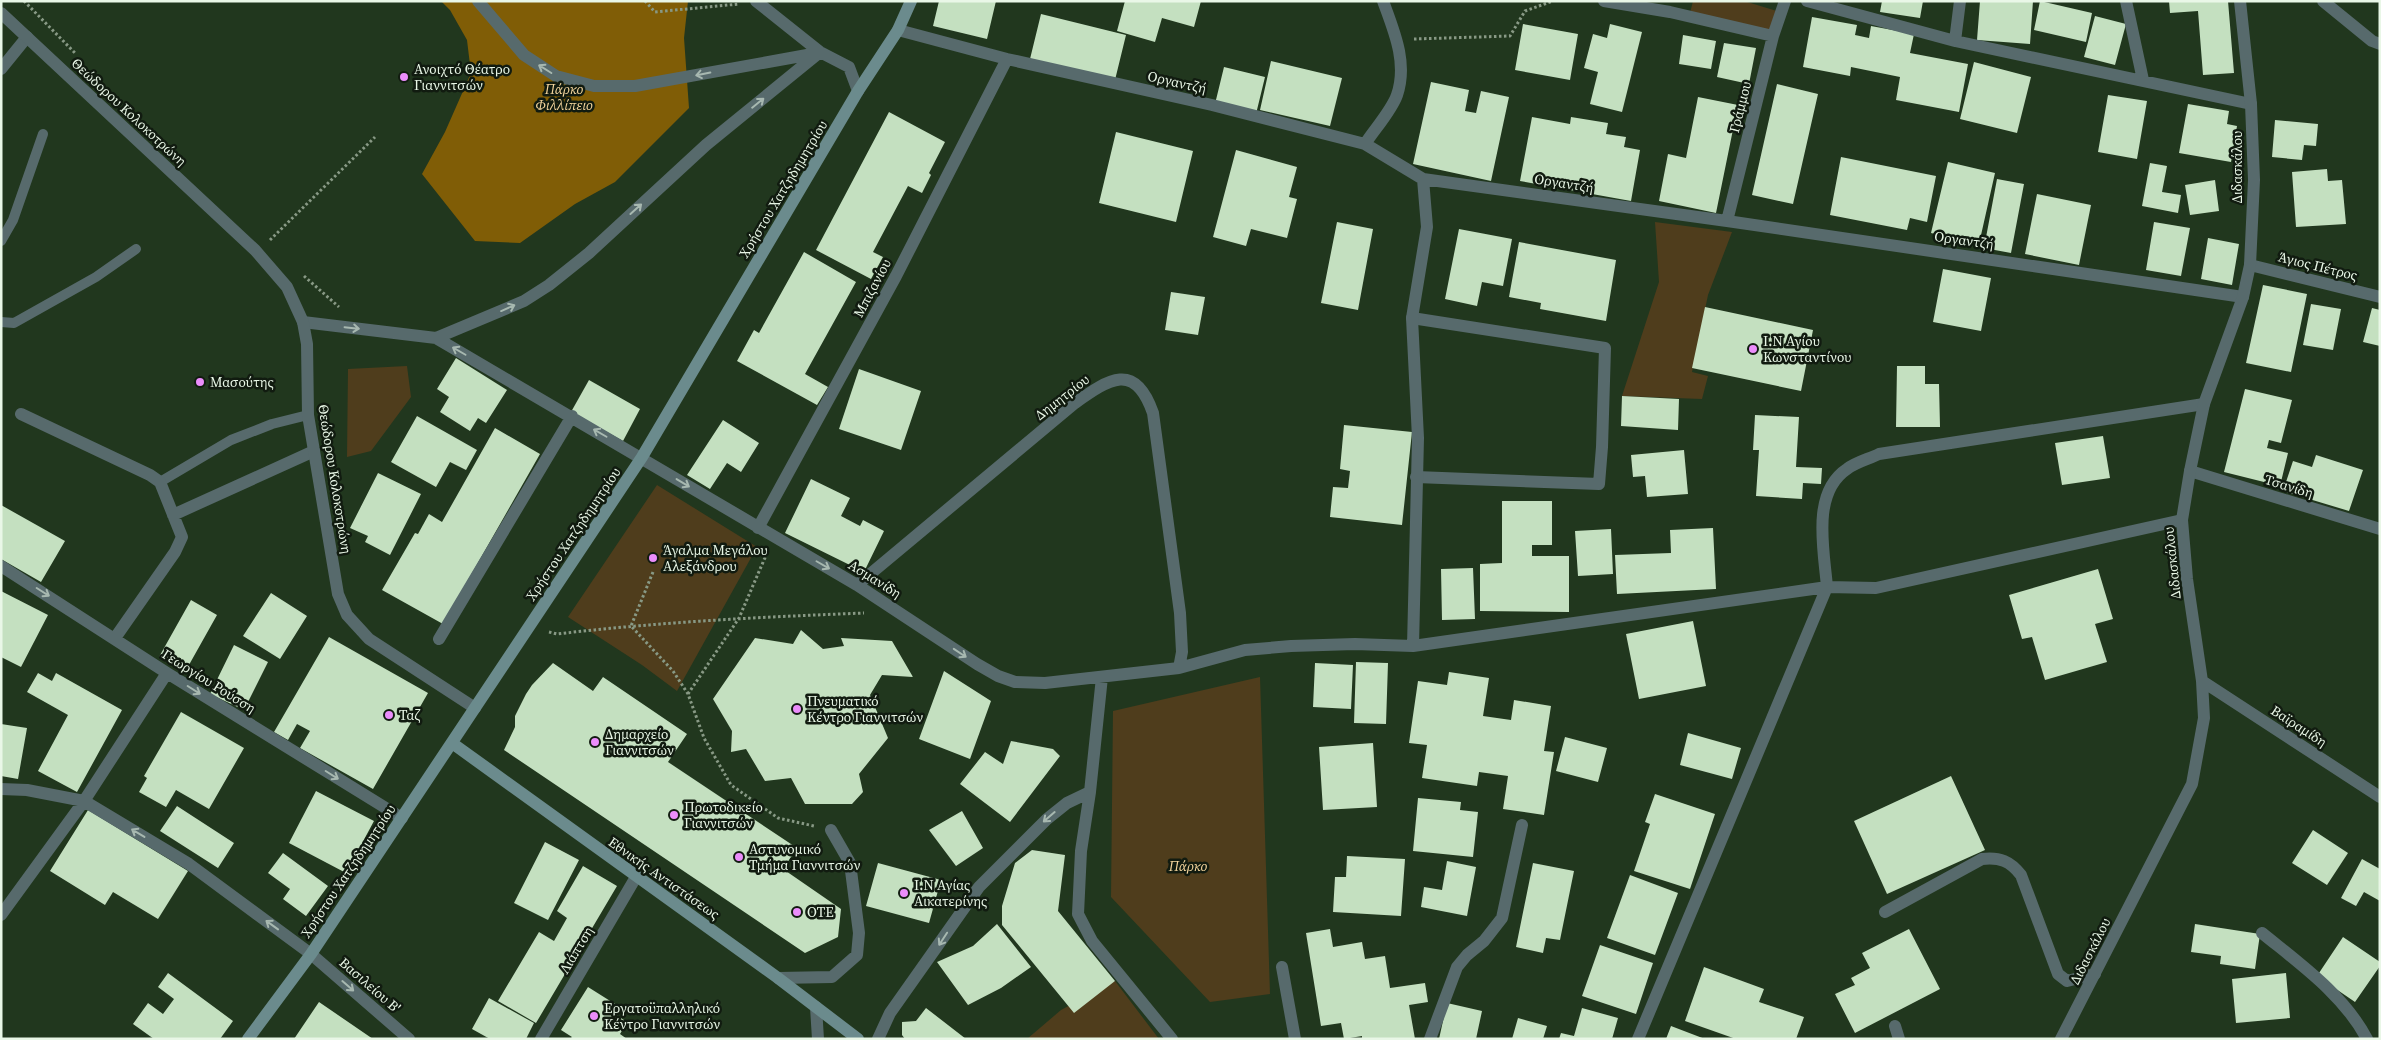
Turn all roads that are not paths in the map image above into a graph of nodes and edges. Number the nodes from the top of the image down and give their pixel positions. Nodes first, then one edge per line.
1 (478, 1) edge
2 (911, 1) edge
3 (1383, 1) edge
4 (1604, 1) edge
5 (1785, 1) edge
6 (1807, 1) edge
7 (1960, 1) edge
8 (2126, 1) edge
9 (2240, 1) edge
10 (2323, 1) edge
11 (757, 2) edge
12 (1, 13) edge
13 (898, 30) junction
14 (1773, 36) junction
15 (27, 37) junction
16 (1955, 41) junction
17 (2380, 44) edge
18 (820, 52) junction
19 (1007, 59) junction
20 (1, 69) edge
21 (2143, 80) junction
22 (858, 92) junction
23 (2251, 104) junction
24 (43, 134) dead end
25 (1365, 144) junction
26 (1423, 179) junction
27 (1727, 221) junction
28 (1, 241) edge
29 (136, 249) dead end
30 (2250, 265) junction
31 (2243, 296) junction
32 (2380, 297) edge
33 (1412, 318) junction
34 (1, 322) edge
35 (303, 322) junction
36 (436, 338) junction
37 (2204, 404) junction
38 (21, 414) dead end
39 (308, 415) junction
40 (572, 416) junction
41 (314, 451) junction
42 (642, 457) junction
43 (2190, 471) junction
44 (1416, 477) junction
45 (160, 482) junction
46 (173, 515) junction
47 (2182, 520) junction
48 (758, 528) junction
49 (2380, 529) edge
50 (1, 566) edge
51 (858, 585) junction
52 (1827, 586) junction
53 (115, 638) junction
54 (439, 639) dead end
55 (1413, 646) junction
56 (1179, 668) junction
57 (167, 673) junction
58 (1102, 677) junction
59 (2202, 682) junction
60 (475, 708) junction
61 (452, 743) junction
62 (1, 789) edge
63 (1090, 792) junction
64 (2380, 797) edge
65 (84, 801) junction
66 (402, 818) junction
67 (1522, 825) dead end
68 (832, 830) road end
69 (636, 877) junction
70 (1885, 912) dead end
71 (1, 915) edge
72 (2262, 933) dead end
73 (311, 954) junction
74 (1282, 967) dead end
75 (2095, 974) junction
76 (778, 978) junction
77 (816, 1007) junction
78 (1895, 1026) dead end
79 (248, 1039) edge
80 (409, 1039) edge
81 (541, 1039) edge
82 (818, 1039) edge
83 (858, 1039) edge
84 (878, 1039) edge
85 (1172, 1039) edge
86 (1295, 1039) edge
87 (1430, 1039) edge
88 (1638, 1039) edge
89 (1899, 1039) edge
90 (2061, 1039) edge
91 (2367, 1039) edge

18 -> 1 street
2 - 13 main road, Χρήστου Χατζηδημητρίου
3 - 25 street
4 - 14 street
5 - 14 street, Γράμμου
6 - 16 street
7 - 16 street
8 - 21 street
9 - 23 street, Διδασκάλου
10 - 17 street
11 - 18 street
12 - 15 street, Θεώδορου Κολοκοτρώνη
13 - 19 street, Οργαντζή
13 - 22 main road, Χρήστου Χατζηδημητρίου
14 - 27 street, Γράμμου
15 - 20 street
15 - 35 street, Θεώδορου Κολοκοτρώνη
16 - 21 street
18 - 22 street
36 -> 18 street
19 - 25 street, Οργαντζή
19 - 48 street, Μπιζανίου
21 - 23 street
22 - 42 main road, Χρήστου Χατζηδημητρίου
23 - 30 street, Διδασκάλου
24 - 28 lane
25 - 26 street, Οργαντζή
26 - 27 street, Οργαντζή
26 - 33 street
27 - 31 street, Οργαντζή
29 - 34 lane
30 - 31 street, Διδασκάλου
30 - 32 street, Άγιος Πέτρος
31 - 37 street, Διδασκάλου
33 - 44 street
33 - 44 street
35 -> 36 street
35 - 39 street, Θεώδορου Κολοκοτρώνη
40 -> 36 street, Ασμανίδη
37 - 43 street, Διδασκάλου
37 - 52 street
38 - 45 street
39 - 41 street, Θεώδορου Κολοκοτρώνη
39 - 45 lane
42 -> 40 street, Ασμανίδη
40 - 54 street
41 - 46 street
41 - 60 street, Θεώδορου Κολοκοτρώνη
42 -> 48 street, Ασμανίδη
42 - 60 main road, Χρήστου Χατζηδημητρίου
43 - 47 street, Διδασκάλου
43 - 49 street, Τσανίδη
44 - 55 street
45 - 46 street
46 - 53 street
47 - 52 street, Ασμανίδη
47 - 59 street, Διδασκάλου
48 -> 51 street, Ασμανίδη
50 -> 53 street, Γεωργίου Ρούσση
51 - 56 street, Δημητρίου
51 -> 58 street, Ασμανίδη
52 - 55 street, Ασμανίδη
52 - 88 street
53 - 57 street, Γεωργίου Ρούσση
55 - 56 street, Ασμανίδη
56 - 58 street, Ασμανίδη
57 - 65 street
57 -> 66 street, Γεωργίου Ρούσση
58 - 63 street
59 - 64 street, Βαϊραμίδη
59 - 75 street, Διδασκάλου
60 - 61 main road, Χρήστου Χατζηδημητρίου
61 - 66 main road, Χρήστου Χατζηδημητρίου
61 - 69 main road, Εθνικής Αντιστάσεως
62 - 65 street
63 -> 84 street
63 - 85 street
65 - 71 street
73 -> 65 street, Βασιλείου Β'
66 - 73 main road, Χρήστου Χατζηδημητρίου
67 - 87 street
68 - 76 street
69 - 76 main road, Εθνικής Αντιστάσεως
69 - 81 street, Λιάπτση
70 - 75 street
72 - 91 street
73 - 79 main road, Χρήστου Χατζηδημητρίου
73 -> 80 street, Βασιλείου Β'
74 - 86 street
75 - 90 street, Διδασκάλου
76 - 77 main road, Εθνικής Αντιστάσεως
77 - 82 street
77 - 83 main road, Εθνικής Αντιστάσεως
78 - 89 street

